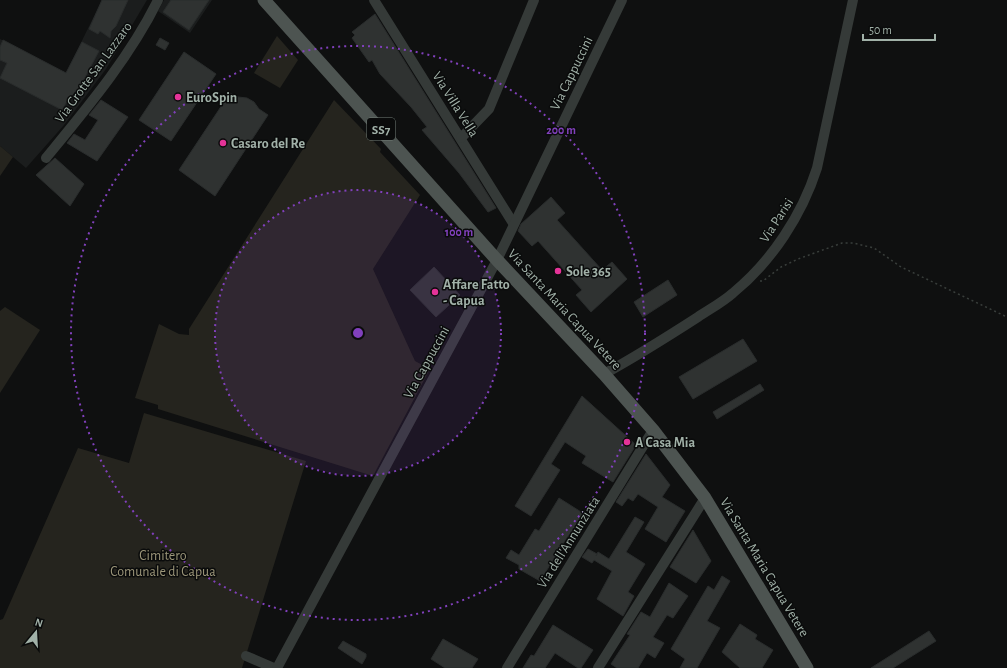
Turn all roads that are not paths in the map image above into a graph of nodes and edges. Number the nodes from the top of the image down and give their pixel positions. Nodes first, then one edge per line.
1 (158, 0) edge
2 (264, 0) edge
3 (374, 0) edge
4 (534, 0) edge
5 (622, 0) edge
6 (853, 0) edge
7 (461, 138) junction
8 (46, 158) dead end
9 (513, 223) junction
10 (497, 260) junction
11 (604, 374) junction
12 (653, 430) junction
13 (705, 498) junction
14 (246, 656) dead end
15 (275, 668) edge
16 (507, 668) edge
17 (598, 668) edge
18 (807, 668) edge

1 - 8 street, Via Grotte San Lazzaro
2 - 10 main road, Via Santa Maria Capua Vetere / SS7
3 - 7 street, Via Villa Vella
4 - 7 street
5 - 9 street, Via Cappuccini
6 - 11 street, Via Parisi
7 - 9 street, Via Villa Vella
9 - 10 street, Via Cappuccini
10 - 11 main road, Via Santa Maria Capua Vetere / SS7
10 - 15 street, Via Cappuccini
11 - 12 main road, Via Santa Maria Capua Vetere / SS7
12 - 13 main road, Via Santa Maria Capua Vetere / SS7
12 - 16 street, Via dell'Annunziata
13 - 17 street
13 - 18 main road, Via Santa Maria Capua Vetere / SS7
14 - 15 street

